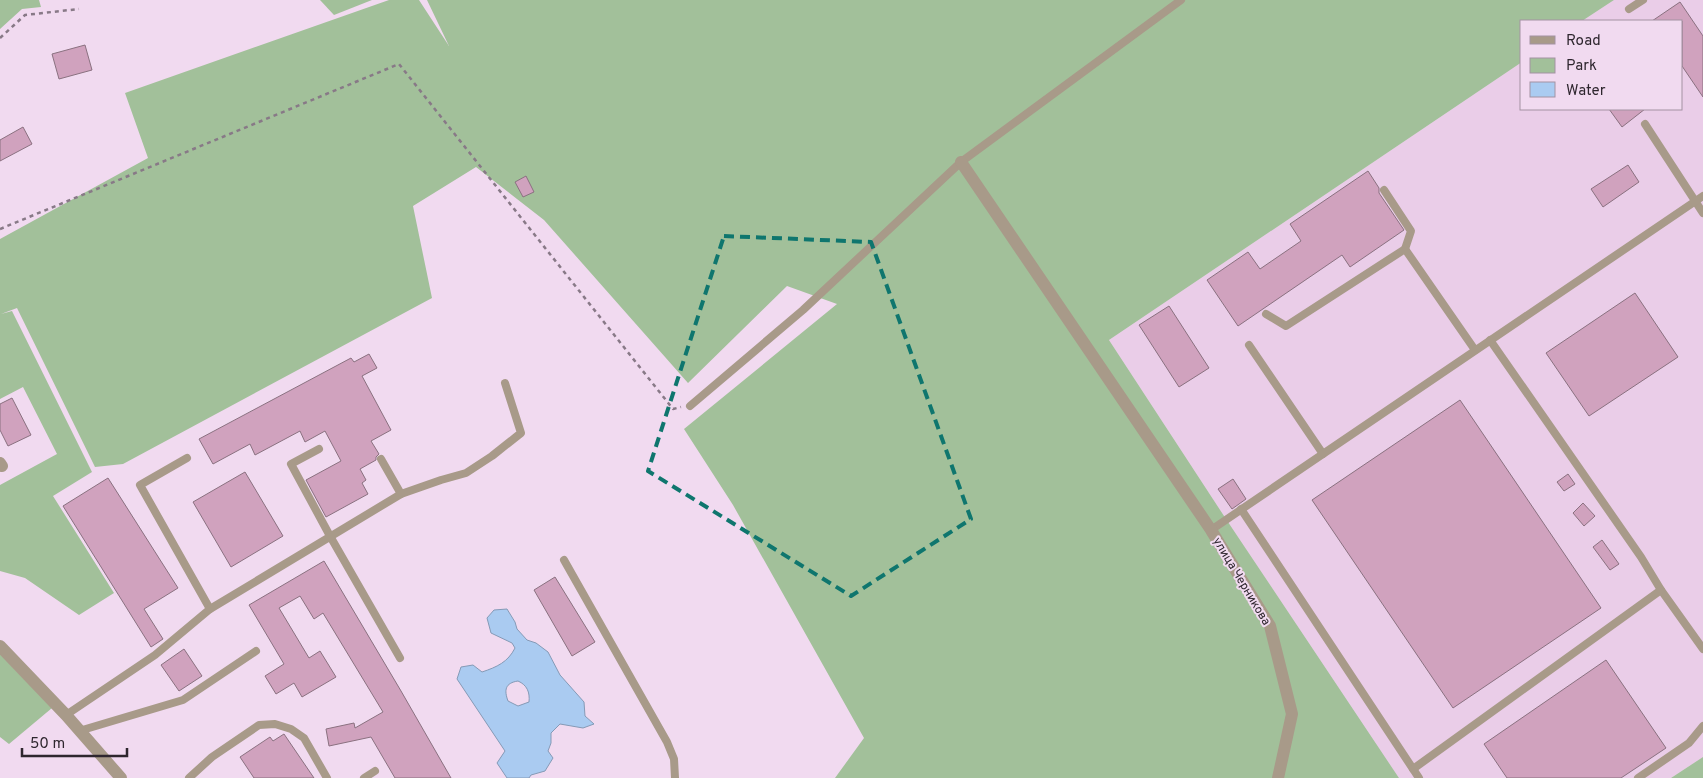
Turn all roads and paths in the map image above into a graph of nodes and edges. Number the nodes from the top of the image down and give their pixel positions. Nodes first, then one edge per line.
1 (1181, 0) edge
2 (1643, 0) edge
3 (79, 9) dead end
4 (1629, 9) dead end
5 (0, 38) edge
6 (1645, 124) dead end
7 (961, 162) junction
8 (1384, 190) dead end
9 (1703, 196) edge
10 (1695, 201) junction
11 (1703, 213) edge
12 (0, 229) edge
13 (1405, 249) junction
14 (1266, 314) dead end
15 (1490, 340) junction
16 (1249, 345) dead end
17 (1476, 350) junction
18 (505, 383) dead end
19 (690, 406) joint
20 (319, 448) dead end
21 (1323, 454) junction
22 (188, 458) dead end
23 (381, 459) dead end
24 (400, 494) junction
25 (1241, 509) junction
26 (1211, 530) junction
27 (330, 536) junction
28 (564, 560) dead end
29 (1661, 590) junction
30 (210, 609) junction
31 (0, 646) edge
32 (1703, 649) edge
33 (256, 651) dead end
34 (400, 658) dead end
35 (66, 715) junction
36 (1703, 726) edge
37 (80, 731) junction
38 (1413, 769) junction
39 (375, 771) dead end
40 (121, 778) edge
41 (189, 778) edge
42 (328, 778) edge
43 (364, 778) edge
44 (675, 778) edge
45 (1278, 778) edge
46 (1419, 778) edge
47 (1638, 778) edge

1 - 7 lane
2 - 4 lane
3 - 5 path
6 - 10 lane
7 - 19 lane
7 - 26 street, улица Черникова
8 - 13 lane
9 - 10 lane
10 - 11 lane
10 - 15 lane
12 - 19 path
13 - 14 lane
13 - 17 lane
15 - 17 lane
15 - 29 lane
16 - 21 lane
17 - 21 lane
18 - 24 lane
20 - 27 lane
21 - 25 lane
22 - 30 lane
23 - 24 lane
24 - 27 lane
25 - 26 lane
25 - 38 lane
26 - 45 street, улица Черникова
27 - 30 lane
27 - 34 lane
28 - 44 lane
29 - 32 lane
29 - 38 lane
30 - 35 lane
31 - 35 street
33 - 37 lane
35 - 37 street
36 - 47 lane
37 - 40 street
38 - 46 lane
39 - 43 lane
41 - 42 lane

